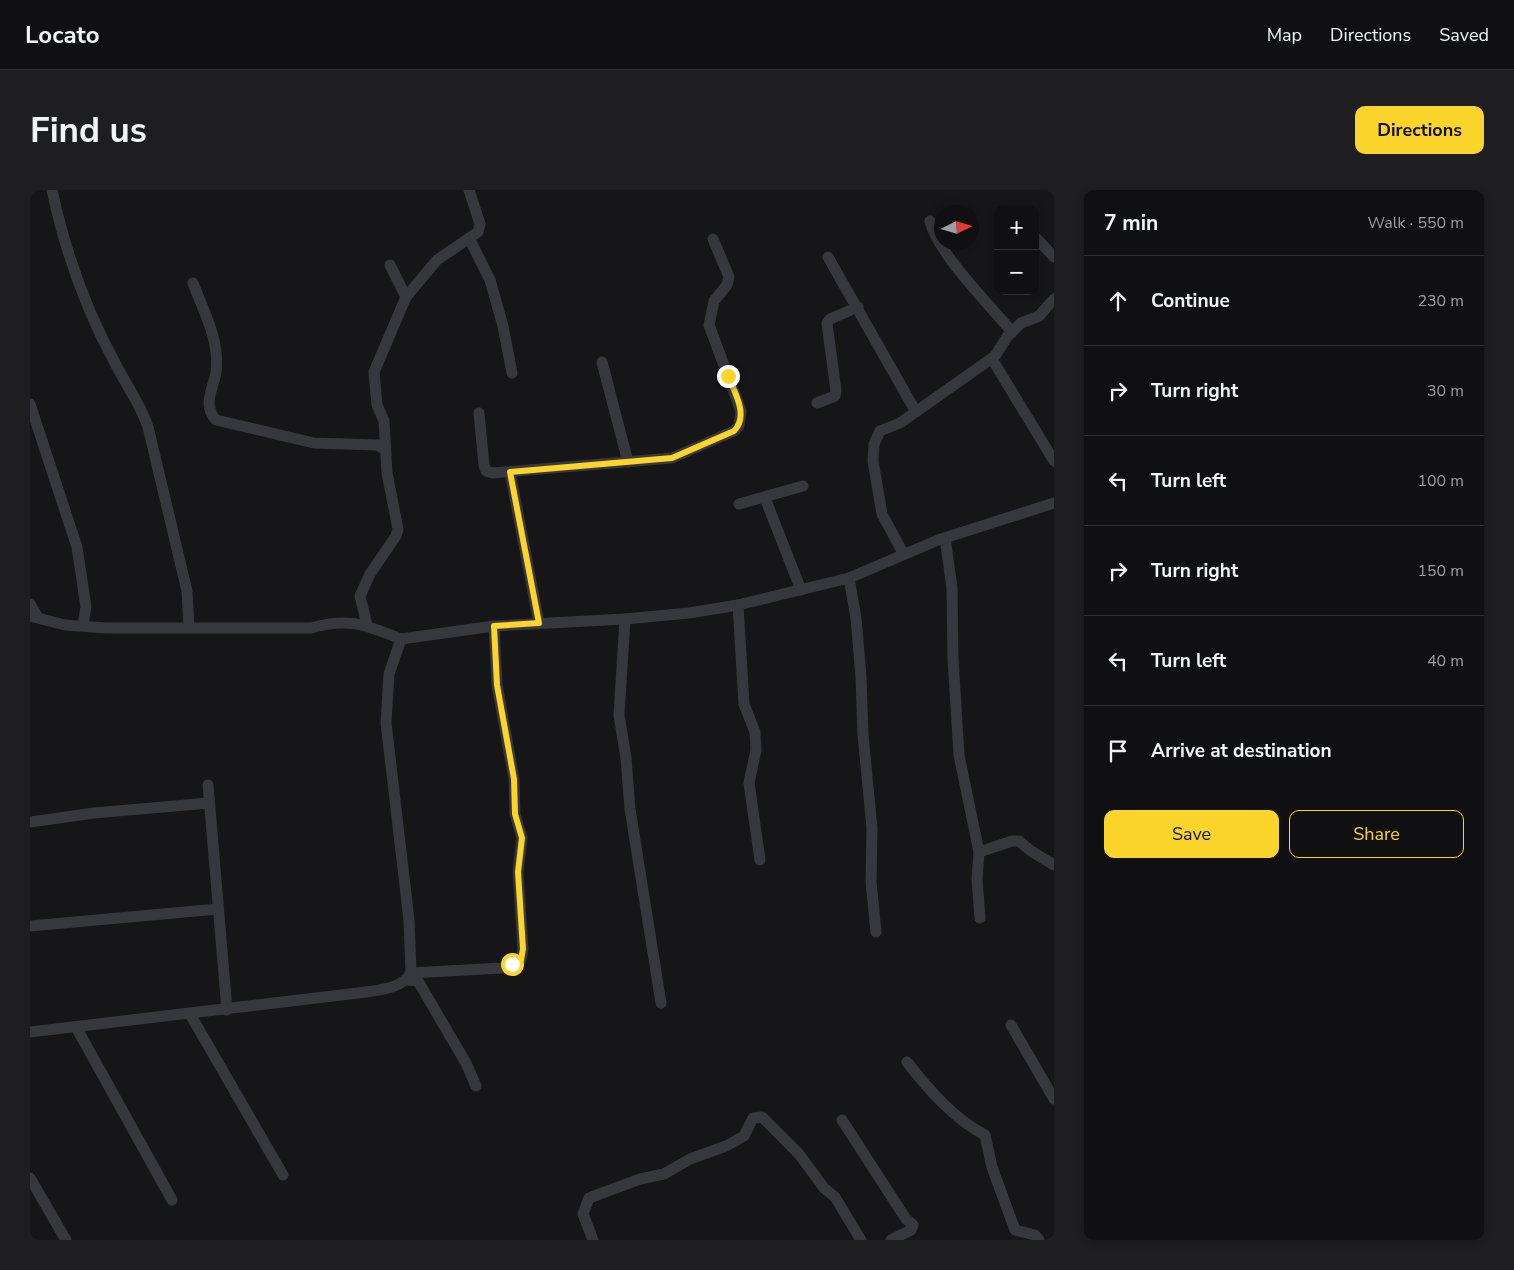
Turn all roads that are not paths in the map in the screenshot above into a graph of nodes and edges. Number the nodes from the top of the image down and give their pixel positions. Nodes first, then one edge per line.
1 (52, 190) edge
2 (469, 190) edge
3 (930, 221) dead end
4 (469, 238) junction
5 (713, 240) dead end
6 (1039, 241) edge
7 (828, 257) dead end
8 (1054, 258) edge
9 (390, 265) dead end
10 (193, 283) dead end
11 (406, 297) junction
12 (1054, 299) edge
13 (858, 307) junction
14 (1012, 332) junction
15 (992, 359) junction
16 (602, 362) dead end
17 (512, 373) dead end
18 (818, 402) dead end
19 (30, 404) edge
20 (916, 412) junction
21 (480, 413) dead end
22 (385, 450) junction
23 (1054, 461) edge
24 (628, 462) junction
25 (510, 472) junction
26 (803, 486) dead end
27 (765, 498) junction
28 (1054, 503) edge
29 (739, 504) dead end
30 (945, 538) junction
31 (904, 553) junction
32 (849, 578) junction
33 (801, 590) junction
34 (30, 604) edge
35 (738, 605) junction
36 (33, 616) edge
37 (624, 619) junction
38 (539, 623) junction
39 (83, 625) junction
40 (367, 626) junction
41 (494, 626) junction
42 (189, 627) junction
43 (401, 639) junction
44 (208, 784) dead end
45 (209, 803) junction
46 (30, 822) edge
47 (979, 852) junction
48 (760, 860) dead end
49 (1053, 867) edge
50 (218, 909) junction
51 (980, 918) dead end
52 (30, 926) edge
53 (876, 932) dead end
54 (409, 976) junction
55 (661, 1004) dead end
56 (227, 1010) junction
57 (190, 1014) junction
58 (1012, 1025) dead end
59 (76, 1027) junction
60 (30, 1032) edge
61 (908, 1062) dead end
62 (476, 1086) dead end
63 (1054, 1099) edge
64 (842, 1120) dead end
65 (283, 1175) dead end
66 (30, 1178) edge
67 (172, 1200) dead end
68 (66, 1240) edge
69 (593, 1240) edge
70 (860, 1240) edge
71 (891, 1240) edge
72 (1039, 1240) edge

1 - 42 street
2 - 4 street
3 - 14 street
4 - 11 street
4 - 17 street
5 - 24 street
6 - 8 street
7 - 13 street
9 - 11 street
10 - 22 street
11 - 22 street
12 - 14 street
13 - 18 street
13 - 20 street
14 - 15 street
15 - 20 street
15 - 23 street
16 - 24 street
19 - 39 street
20 - 31 street
21 - 25 street
22 - 40 street
24 - 25 street
25 - 38 street
26 - 27 street
27 - 29 street
27 - 33 street
28 - 30 street
30 - 31 street
30 - 47 street
31 - 32 street
32 - 33 street
32 - 53 street
33 - 35 street
34 - 36 street
35 - 37 street
35 - 48 street
36 - 39 street
37 - 38 street
37 - 55 street
38 - 41 street
39 - 42 street
40 - 42 street
40 - 43 street
41 - 43 street
41 - 54 street
43 - 54 street
44 - 45 street
45 - 46 street
45 - 50 street
47 - 49 street
47 - 51 street
50 - 52 street
50 - 56 street
54 - 56 street
54 - 62 street
56 - 57 street
57 - 59 street
57 - 65 street
58 - 63 street
59 - 60 street
59 - 67 street
61 - 72 street
64 - 71 street
66 - 68 street
69 - 70 street

